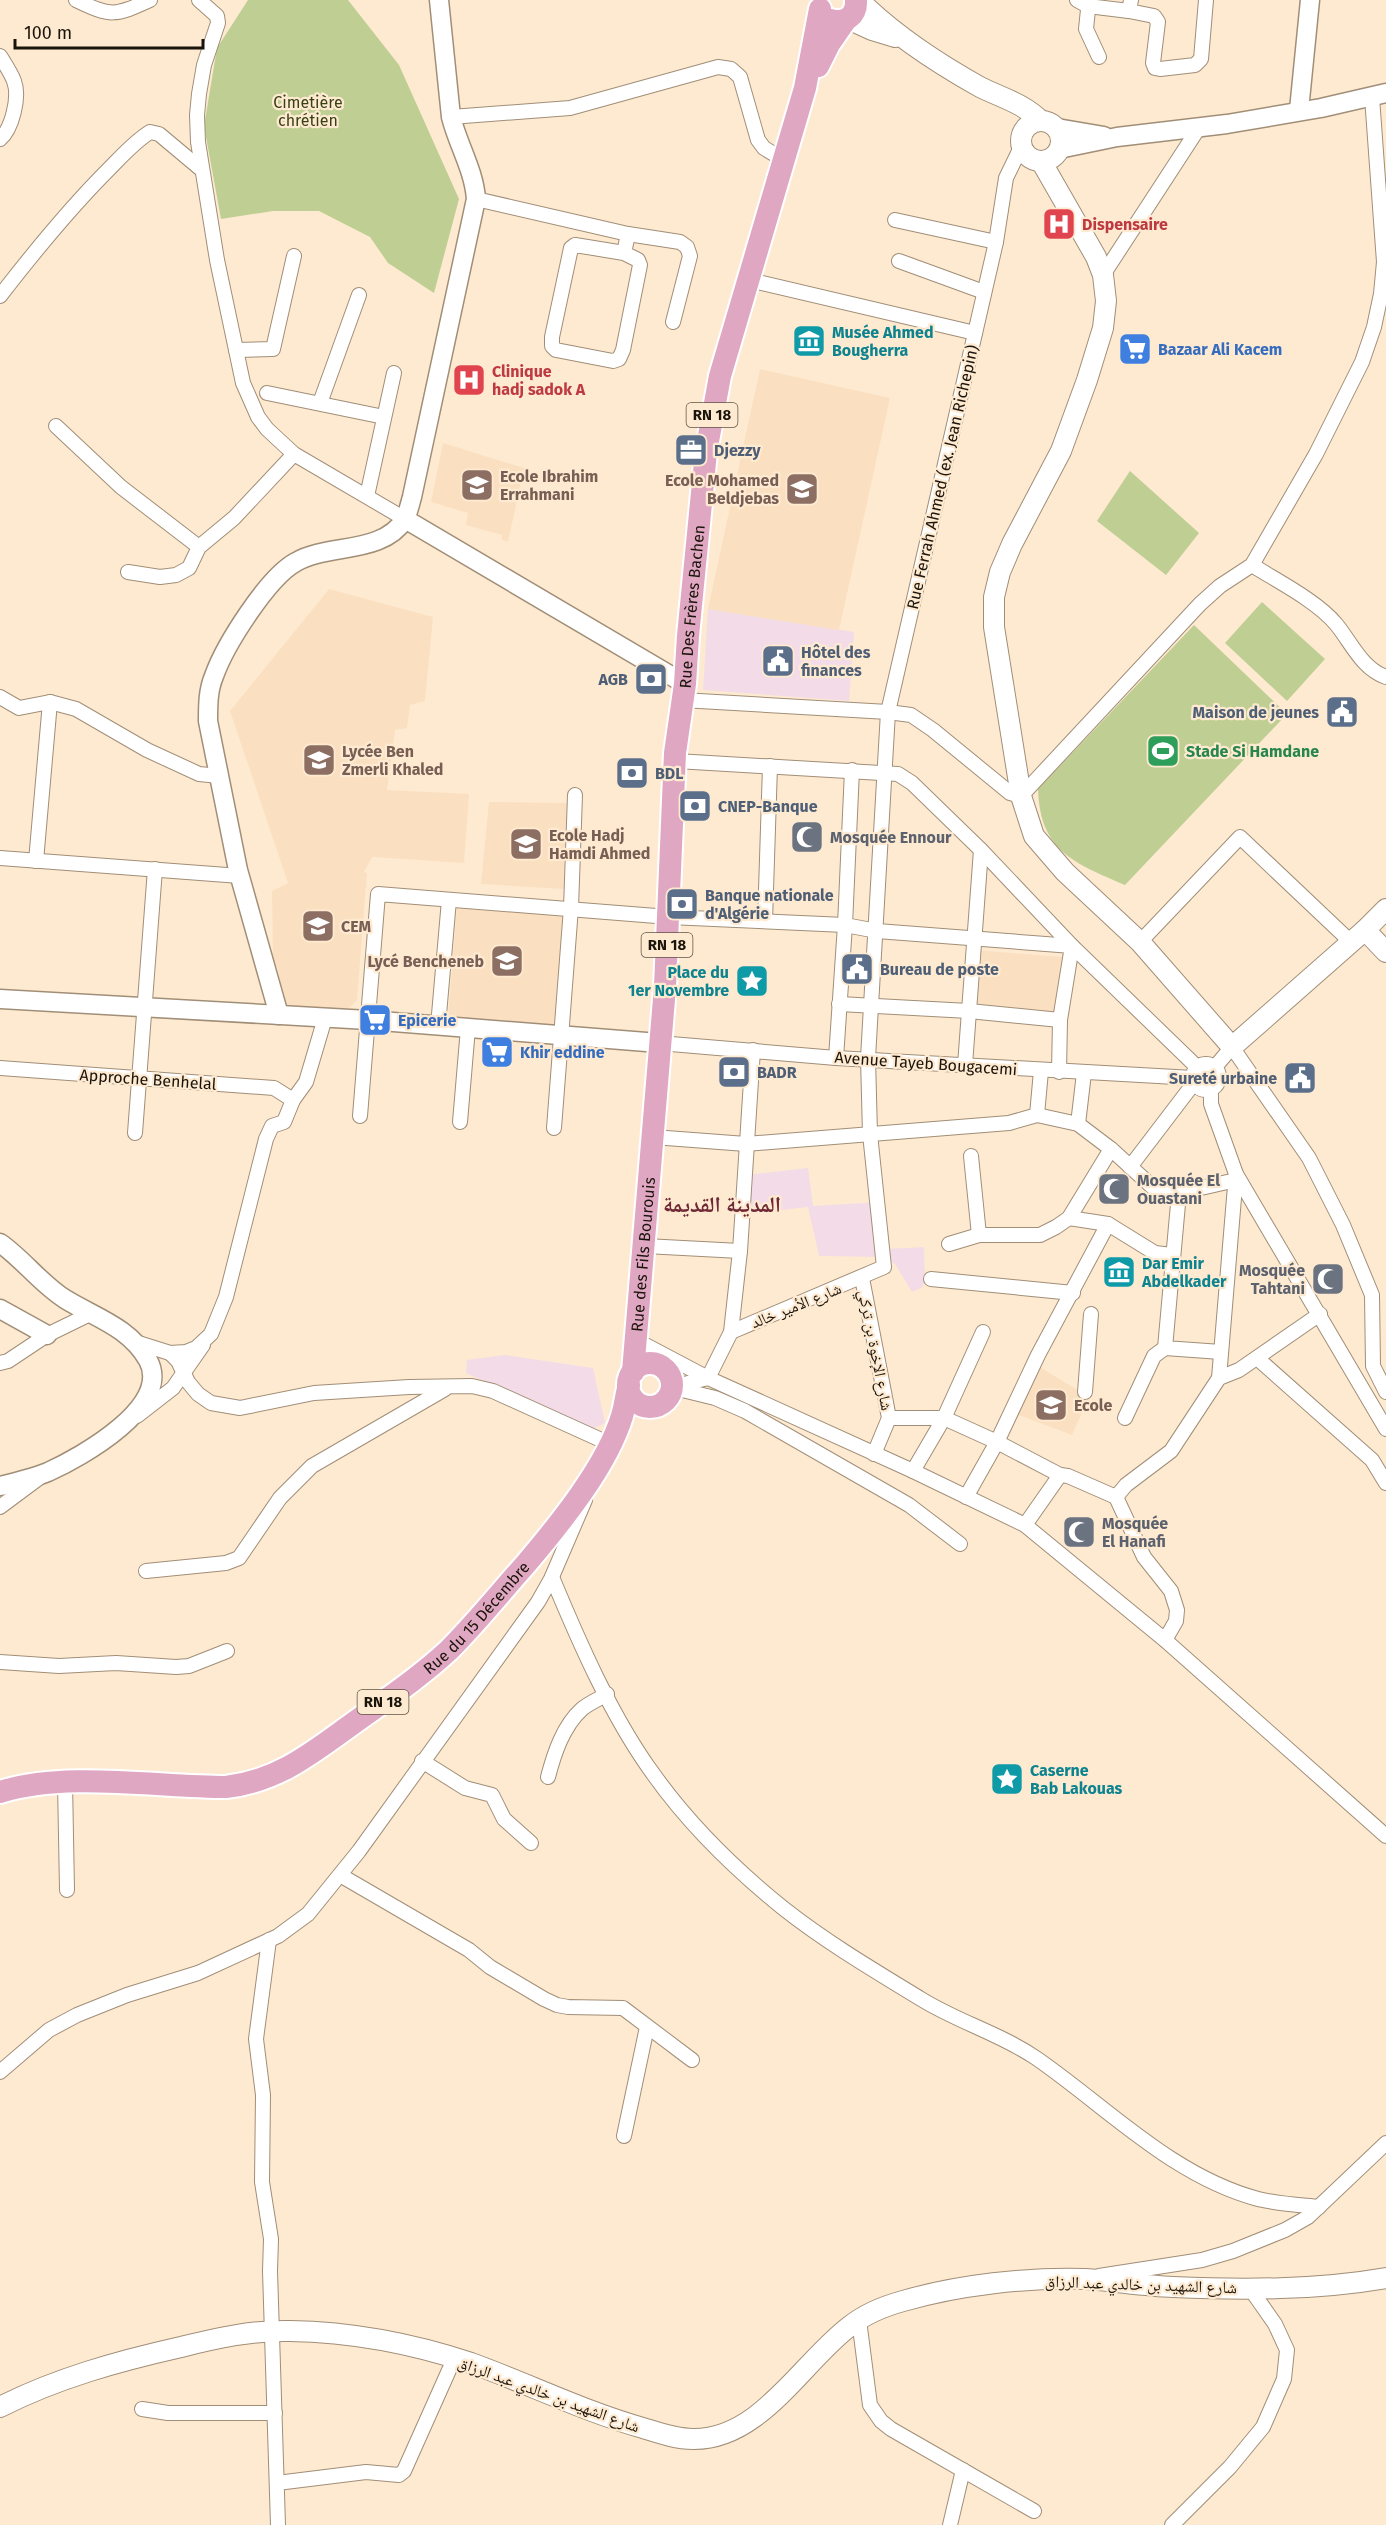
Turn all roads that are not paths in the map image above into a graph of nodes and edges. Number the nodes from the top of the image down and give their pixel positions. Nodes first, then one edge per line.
1 (76, 0) edge
2 (150, 0) edge
3 (199, 0) edge
4 (439, 0) edge
5 (1206, 0) edge
6 (1310, 0) edge
7 (1084, 2) edge
8 (817, 3) edge
9 (1130, 6) edge
10 (852, 10) edge
11 (0, 56) edge
12 (1099, 57) dead end
13 (982, 87) junction
14 (805, 88) junction
15 (1379, 95) edge
16 (1299, 110) junction
17 (451, 117) junction
18 (1049, 124) junction
19 (1200, 126) junction
20 (1117, 137) junction
21 (0, 139) edge
22 (1023, 139) junction
23 (1052, 154) junction
24 (784, 160) junction
25 (202, 170) junction
26 (476, 199) junction
27 (895, 220) dead end
28 (628, 234) junction
29 (996, 242) junction
30 (624, 254) junction
31 (294, 256) dead end
32 (899, 261) dead end
33 (1103, 275) junction
34 (749, 279) junction
35 (984, 292) junction
36 (359, 295) dead end
37 (0, 296) edge
38 (673, 322) dead end
39 (975, 333) junction
40 (236, 350) junction
41 (394, 373) dead end
42 (267, 393) dead end
43 (320, 403) junction
44 (384, 417) junction
45 (56, 426) dead end
46 (294, 454) junction
47 (367, 496) junction
48 (405, 519) junction
49 (199, 547) junction
50 (1252, 565) junction
51 (128, 572) dead end
52 (1386, 677) edge
53 (684, 692) junction
54 (0, 697) edge
55 (50, 702) junction
56 (888, 712) junction
57 (676, 762) junction
58 (770, 766) junction
59 (852, 770) junction
60 (885, 773) junction
61 (219, 776) junction
62 (575, 795) dead end
63 (1021, 796) junction
64 (981, 850) junction
65 (0, 858) edge
66 (36, 861) junction
67 (155, 869) junction
68 (240, 876) junction
69 (449, 900) junction
70 (570, 908) junction
71 (1386, 909) edge
72 (669, 917) junction
73 (765, 921) junction
74 (845, 925) junction
75 (877, 931) junction
76 (1358, 936) junction
77 (975, 939) junction
78 (1140, 942) junction
79 (1072, 946) junction
80 (1386, 952) edge
81 (0, 999) edge
82 (839, 1004) junction
83 (146, 1006) junction
84 (872, 1006) junction
85 (969, 1011) junction
86 (279, 1015) junction
87 (324, 1018) junction
88 (368, 1020) junction
89 (1060, 1020) junction
90 (438, 1026) junction
91 (468, 1028) junction
92 (561, 1035) junction
93 (659, 1043) junction
94 (1232, 1047) junction
95 (753, 1050) junction
96 (836, 1058) junction
97 (868, 1058) junction
98 (965, 1065) junction
99 (1215, 1067) junction
100 (0, 1068) edge
101 (1041, 1071) junction
102 (1059, 1072) junction
103 (1084, 1073) junction
104 (1195, 1076) junction
105 (140, 1078) junction
106 (1211, 1090) junction
107 (293, 1100) junction
108 (1037, 1115) junction
109 (360, 1116) dead end
110 (460, 1122) dead end
111 (1078, 1124) junction
112 (554, 1128) dead end
113 (135, 1133) dead end
114 (870, 1134) junction
115 (652, 1137) junction
116 (746, 1144) junction
117 (1111, 1149) junction
118 (971, 1156) dead end
119 (1130, 1167) junction
120 (1236, 1177) junction
121 (1179, 1193) junction
122 (876, 1198) joint
123 (1069, 1218) junction
124 (1108, 1224) junction
125 (978, 1235) junction
126 (0, 1242) edge
127 (949, 1244) dead end
128 (645, 1246) junction
129 (740, 1251) junction
130 (1172, 1254) junction
131 (862, 1278) junction
132 (931, 1279) dead end
133 (1072, 1293) junction
134 (0, 1309) edge
135 (92, 1313) junction
136 (1091, 1314) dead end
137 (1320, 1314) junction
138 (731, 1332) junction
139 (983, 1332) dead end
140 (211, 1334) junction
141 (47, 1335) junction
142 (636, 1340) junction
143 (133, 1341) junction
144 (1165, 1348) junction
145 (1221, 1352) junction
146 (170, 1353) junction
147 (1257, 1358) junction
148 (0, 1363) edge
149 (184, 1374) junction
150 (631, 1378) junction
151 (708, 1378) junction
152 (1220, 1378) junction
153 (447, 1388) junction
154 (1085, 1392) dead end
155 (1386, 1392) edge
156 (666, 1396) junction
157 (889, 1418) junction
158 (944, 1418) junction
159 (1125, 1418) dead end
160 (1386, 1429) edge
161 (116, 1431) junction
162 (997, 1442) junction
163 (610, 1444) junction
164 (874, 1454) junction
165 (913, 1471) junction
166 (47, 1473) junction
167 (1060, 1475) junction
168 (1386, 1482) edge
169 (0, 1486) edge
170 (966, 1497) junction
171 (1116, 1497) junction
172 (0, 1507) edge
173 (1025, 1525) junction
174 (960, 1544) dead end
175 (146, 1571) dead end
176 (552, 1577) junction
177 (1165, 1640) junction
178 (227, 1651) dead end
179 (0, 1662) edge
180 (607, 1694) junction
181 (422, 1761) junction
182 (548, 1777) dead end
183 (66, 1782) junction
184 (0, 1792) edge
185 (1386, 1836) edge
186 (531, 1843) dead end
187 (340, 1875) junction
188 (67, 1890) dead end
189 (269, 1940) junction
190 (647, 2027) junction
191 (692, 2060) dead end
192 (0, 2072) edge
193 (624, 2136) dead end
194 (1386, 2144) edge
195 (1319, 2207) junction
196 (1386, 2278) edge
197 (1085, 2279) junction
198 (1249, 2287) junction
199 (859, 2320) junction
200 (274, 2332) junction
201 (454, 2359) junction
202 (0, 2407) edge
203 (142, 2409) dead end
204 (276, 2413) junction
205 (963, 2470) junction
206 (277, 2483) junction
207 (1034, 2511) dead end
208 (278, 2525) edge
209 (950, 2525) edge
210 (1172, 2525) edge

1 - 2 street
3 - 25 street
4 - 17 street
5 - 9 street
6 - 16 street
7 - 9 street
7 - 12 street
8 - 10 main road
8 - 14 main road, Rue Des Frères Bachen / RN 18
10 - 13 main road
10 - 14 main road, Rue Des Frères Bachen / RN 18
11 - 21 street
13 - 18 main road
13 - 22 main road
14 - 24 main road, Rue Des Frères Bachen / RN 18
15 - 16 street
15 - 50 street
16 - 19 street
17 - 24 street
17 - 26 street
18 - 20 street
18 - 22 main road
18 - 23 main road
19 - 20 street
19 - 33 street
20 - 23 street
22 - 23 main road
22 - 29 street, Rue Ferrah Ahmed (ex. Jean Richepin)
23 - 33 main road
24 - 34 main road, Rue Des Frères Bachen / RN 18
25 - 37 street
25 - 40 street
26 - 28 street
26 - 48 street
27 - 29 street
28 - 30 street
28 - 38 street
29 - 35 street, Rue Ferrah Ahmed (ex. Jean Richepin)
30 - 30 street
31 - 40 street
32 - 35 street
33 - 63 main road
34 - 39 street
34 - 53 main road, Rue Des Frères Bachen / RN 18
35 - 39 street, Rue Ferrah Ahmed (ex. Jean Richepin)
36 - 43 street
39 - 56 street, Rue Ferrah Ahmed (ex. Jean Richepin)
40 - 46 street
41 - 44 street
42 - 43 street
43 - 44 street
44 - 47 street
45 - 49 street
46 - 47 street
46 - 49 street
47 - 48 street
48 - 53 street
48 - 61 street
49 - 51 street
50 - 52 street
50 - 63 street
53 - 56 street
53 - 57 main road, Rue Des Frères Bachen / RN 18
54 - 55 street
55 - 61 street
55 - 66 street
56 - 60 street, Rue Ferrah Ahmed (ex. Jean Richepin)
56 - 63 street
57 - 58 street
57 - 72 main road, Rue Des Frères Bachen / RN 18
58 - 59 street
58 - 73 street
59 - 60 street
59 - 74 street
60 - 64 street
60 - 75 street, Rue Ferrah Ahmed (ex. Jean Richepin)
61 - 68 street
62 - 70 street
63 - 78 main road
64 - 77 street
64 - 79 street
65 - 66 street
66 - 67 street
67 - 68 street
67 - 83 street
68 - 86 street
69 - 70 street
69 - 88 street
69 - 90 street
70 - 72 street
70 - 92 street
71 - 76 main road
72 - 73 street
72 - 93 main road, Rue Des Frères Bachen / RN 18
73 - 74 street
74 - 75 street
74 - 82 street
75 - 77 street
75 - 84 street, Rue Ferrah Ahmed (ex. Jean Richepin)
76 - 78 street
76 - 80 main road
76 - 94 main road
77 - 79 street
77 - 85 street
78 - 94 main road
79 - 89 street
79 - 104 street
81 - 83 street
82 - 84 street
82 - 96 street
83 - 86 street
83 - 105 street
84 - 85 street
84 - 97 street, Rue Ferrah Ahmed (ex. Jean Richepin)
85 - 89 street
85 - 98 street
86 - 87 street
87 - 88 street
87 - 107 street
88 - 90 street
88 - 109 street
89 - 102 street
90 - 91 street
91 - 92 street
91 - 110 street
92 - 93 street
92 - 112 street
93 - 95 street, Avenue Tayeb Bougacemi
93 - 115 main road, Rue Des Frères Bachen / RN 18
94 - 99 street
94 - 155 street
95 - 96 street, Avenue Tayeb Bougacemi
95 - 116 street
96 - 97 street, Avenue Tayeb Bougacemi
97 - 98 street, Avenue Tayeb Bougacemi
97 - 114 street, Rue Ferrah Ahmed (ex. Jean Richepin)
98 - 101 street, Avenue Tayeb Bougacemi
99 - 104 street
99 - 106 street
100 - 105 street, Approche Benhelal
101 - 102 street, Avenue Tayeb Bougacemi
101 - 108 street
102 - 103 street, Avenue Tayeb Bougacemi
103 - 104 street, Avenue Tayeb Bougacemi
103 - 111 street
104 - 106 street
104 - 119 street
105 - 107 street, Approche Benhelal
105 - 113 street
106 - 120 street
107 - 140 street
108 - 111 street
108 - 114 street
111 - 117 street
114 - 116 street
114 - 122 street, Rue Ferrah Ahmed (ex. Jean Richepin)
115 - 116 street
115 - 128 main road, Rue des Fils Bourouis / RN 18
116 - 129 street
117 - 119 street
117 - 123 street
118 - 125 street
119 - 121 street
120 - 121 street
120 - 137 street
120 - 145 street
121 - 130 street
122 - 131 street, شارع الأمير خالد
123 - 124 street
123 - 125 street
124 - 130 street
124 - 133 street
125 - 127 street
126 - 135 street
128 - 129 street
128 - 142 main road, Rue des Fils Bourouis / RN 18
129 - 138 street
130 - 144 street
131 - 138 street, شارع الأمير خالد
131 - 157 street, شارع الإخوة بن تركي
132 - 133 street
133 - 162 street
134 - 141 street
135 - 141 street
135 - 143 street
136 - 154 street
137 - 147 street
137 - 160 street
138 - 151 street
139 - 158 street
140 - 146 street
140 - 149 street
141 - 148 street
142 - 150 main road, Rue des Fils Bourouis / RN 18
142 - 151 street
143 - 146 street
143 - 161 street
144 - 145 street
144 - 159 street
145 - 152 street
146 - 149 street
147 - 152 street
147 - 168 street
149 - 153 street
149 - 161 street
150 - 156 main road
150 - 156 main road
150 - 163 main road, Rue du 15 Décembre / RN 18
151 - 156 street
151 - 164 street
152 - 171 street
153 - 163 street
153 - 175 street
156 - 163 main road
156 - 174 street
157 - 158 street
157 - 164 street, شارع الإخوة بن تركي
158 - 162 street
158 - 165 street
161 - 166 street
162 - 167 street
162 - 170 street
163 - 176 street
163 - 183 main road, Rue du 15 Décembre / RN 18
164 - 165 street
165 - 170 street
166 - 169 street
166 - 172 street
167 - 171 street
167 - 173 street
170 - 173 street
171 - 177 street
173 - 177 street
176 - 180 street
176 - 181 street
177 - 185 street
178 - 179 street
180 - 182 street
180 - 195 street
181 - 186 street
181 - 187 street
183 - 184 main road, Rue du 15 Décembre / RN 18
183 - 188 street
187 - 189 street
187 - 190 street
189 - 192 street
189 - 200 street
190 - 191 street
190 - 193 street
194 - 195 street
195 - 197 street
196 - 198 main road, شارع الشهيد بن خالدي عبد الرزاق
197 - 198 main road, شارع الشهيد بن خالدي عبد الرزاق
197 - 199 main road, شارع الشهيد بن خالدي عبد الرزاق
198 - 210 street
199 - 201 main road, شارع الشهيد بن خالدي عبد الرزاق
199 - 205 street
200 - 201 main road, شارع الشهيد بن خالدي عبد الرزاق
200 - 202 main road, شارع الشهيد بن خالدي عبد الرزاق
200 - 204 street
201 - 206 street
203 - 204 street
204 - 206 street
205 - 207 street
205 - 209 street
206 - 208 street

